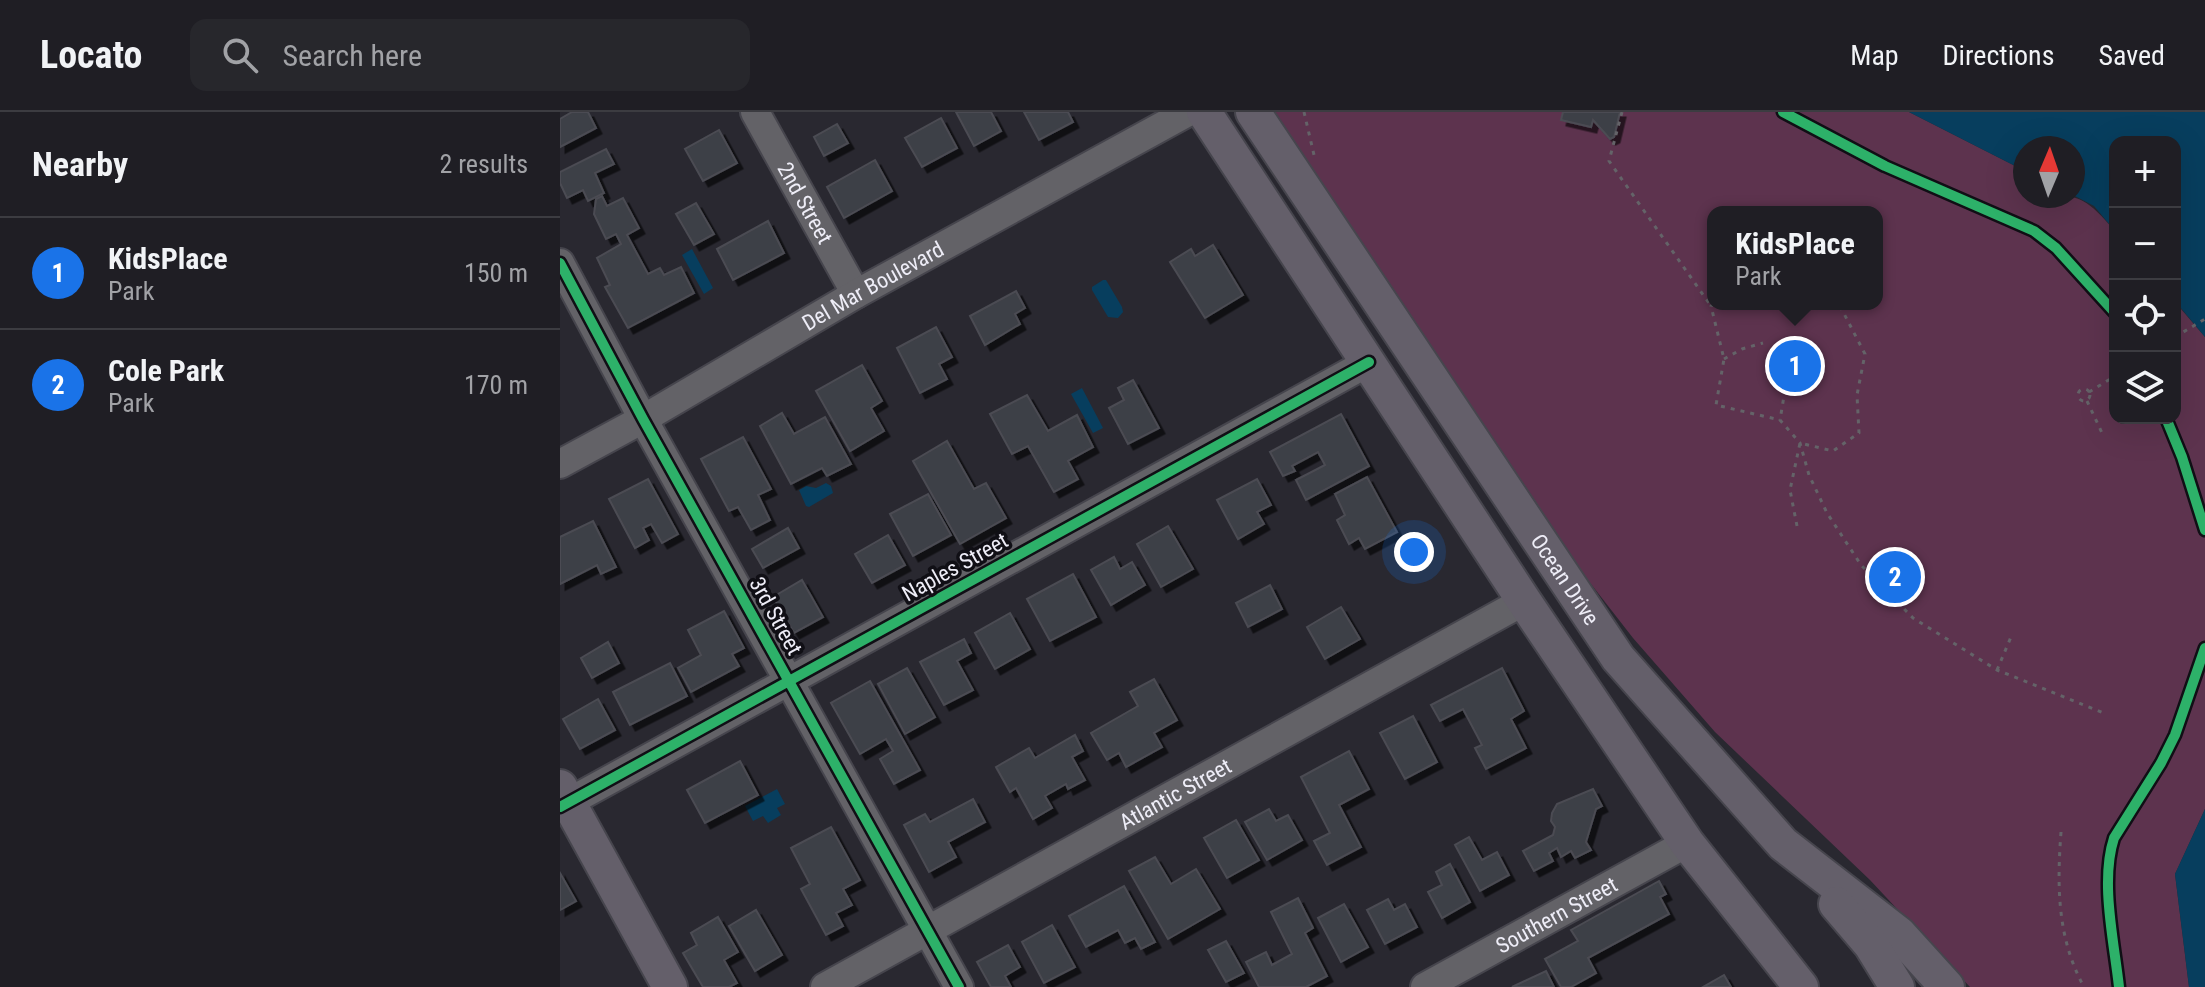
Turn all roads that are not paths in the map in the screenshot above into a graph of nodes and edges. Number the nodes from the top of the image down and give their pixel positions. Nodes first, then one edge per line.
1 (755, 112) edge
2 (1188, 112) edge
3 (1204, 112) edge
4 (1253, 112) edge
5 (560, 263) edge
6 (856, 294) junction
7 (1369, 362) junction
8 (643, 419) junction
9 (560, 464) edge
10 (1480, 533) junction
11 (1579, 600) junction
12 (1524, 601) junction
13 (789, 681) junction
14 (563, 799) edge
15 (1687, 843) junction
16 (1783, 844) junction
17 (928, 930) junction
18 (1796, 984) edge
19 (670, 987) edge
20 (825, 987) edge
21 (959, 987) edge
22 (1425, 987) edge
23 (1897, 987) edge
24 (1947, 987) edge

1 - 6 street, 2nd Street
2 - 6 street, Del Mar Boulevard
3 - 7 main road, Ocean Drive
4 - 11 main road, Ocean Drive
5 - 8 street, 3rd Street
6 - 8 street, Del Mar Boulevard
7 - 10 main road, Ocean Drive
7 - 13 street, Naples Street
8 - 9 street, Del Mar Boulevard
8 - 13 street, 3rd Street
10 - 11 main road
10 - 12 main road, Ocean Drive
11 - 16 main road, Ocean Drive
12 - 15 main road, Ocean Drive
12 - 17 street, Atlantic Street
13 - 14 street, Naples Street
13 - 17 street, 3rd Street
14 - 19 main road
15 - 18 main road, Ocean Drive
15 - 22 street, Southern Street
16 - 23 main road
16 - 24 main road, Ocean Drive
17 - 20 street, Atlantic Street
17 - 21 street, 3rd Street

